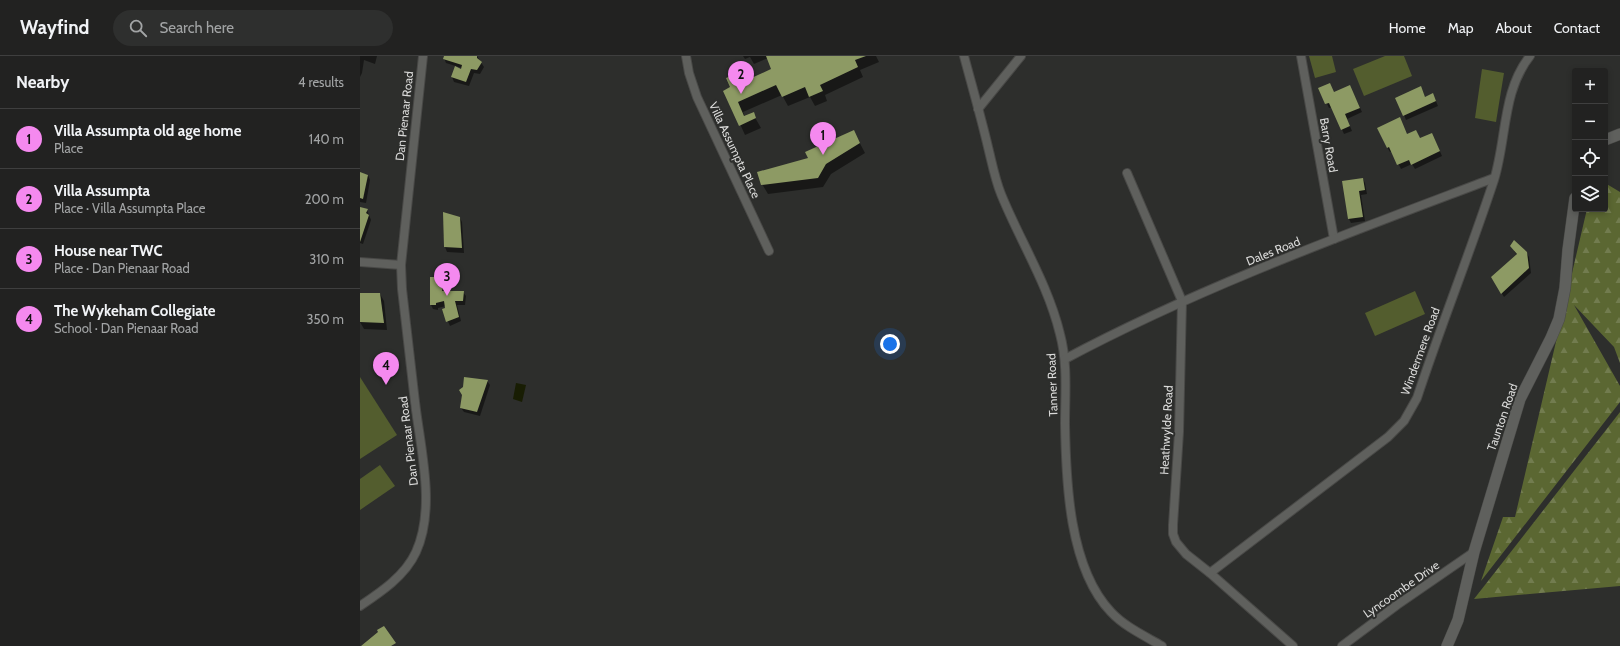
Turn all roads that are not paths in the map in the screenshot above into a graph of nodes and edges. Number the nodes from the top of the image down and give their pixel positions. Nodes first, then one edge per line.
1 (423, 56) edge
2 (686, 56) edge
3 (964, 56) edge
4 (1021, 56) edge
5 (1301, 56) edge
6 (1530, 56) edge
7 (978, 109) junction
8 (1620, 134) edge
9 (1608, 139) edge
10 (1127, 173) dead end
11 (1494, 178) junction
12 (1573, 212) edge
13 (1334, 239) junction
14 (769, 251) dead end
15 (360, 262) edge
16 (401, 265) junction
17 (1182, 301) junction
18 (1065, 359) junction
19 (1474, 552) junction
20 (1210, 573) junction
21 (360, 606) edge
22 (1162, 646) edge
23 (1293, 646) edge
24 (1342, 646) edge
25 (1448, 646) edge

1 - 16 street, Dan Pienaar Road
2 - 14 street, Villa Assumpta Place
3 - 7 street, Tanner Road
4 - 7 street
5 - 13 street, Barry Road
6 - 11 street, Windermere Road
7 - 18 street, Tanner Road
8 - 9 street
10 - 17 street, Heathwylde Road
11 - 13 street, Dales Road
11 - 20 street, Windermere Road
12 - 19 street, Taunton Road
13 - 17 street, Dales Road
15 - 16 street
16 - 21 street, Dan Pienaar Road
17 - 18 street, Dales Road
17 - 20 street, Heathwylde Road
18 - 22 street, Tanner Road
19 - 24 street, Lyncoombe Drive
19 - 25 street, Taunton Road
20 - 23 street, Heathwylde Road

